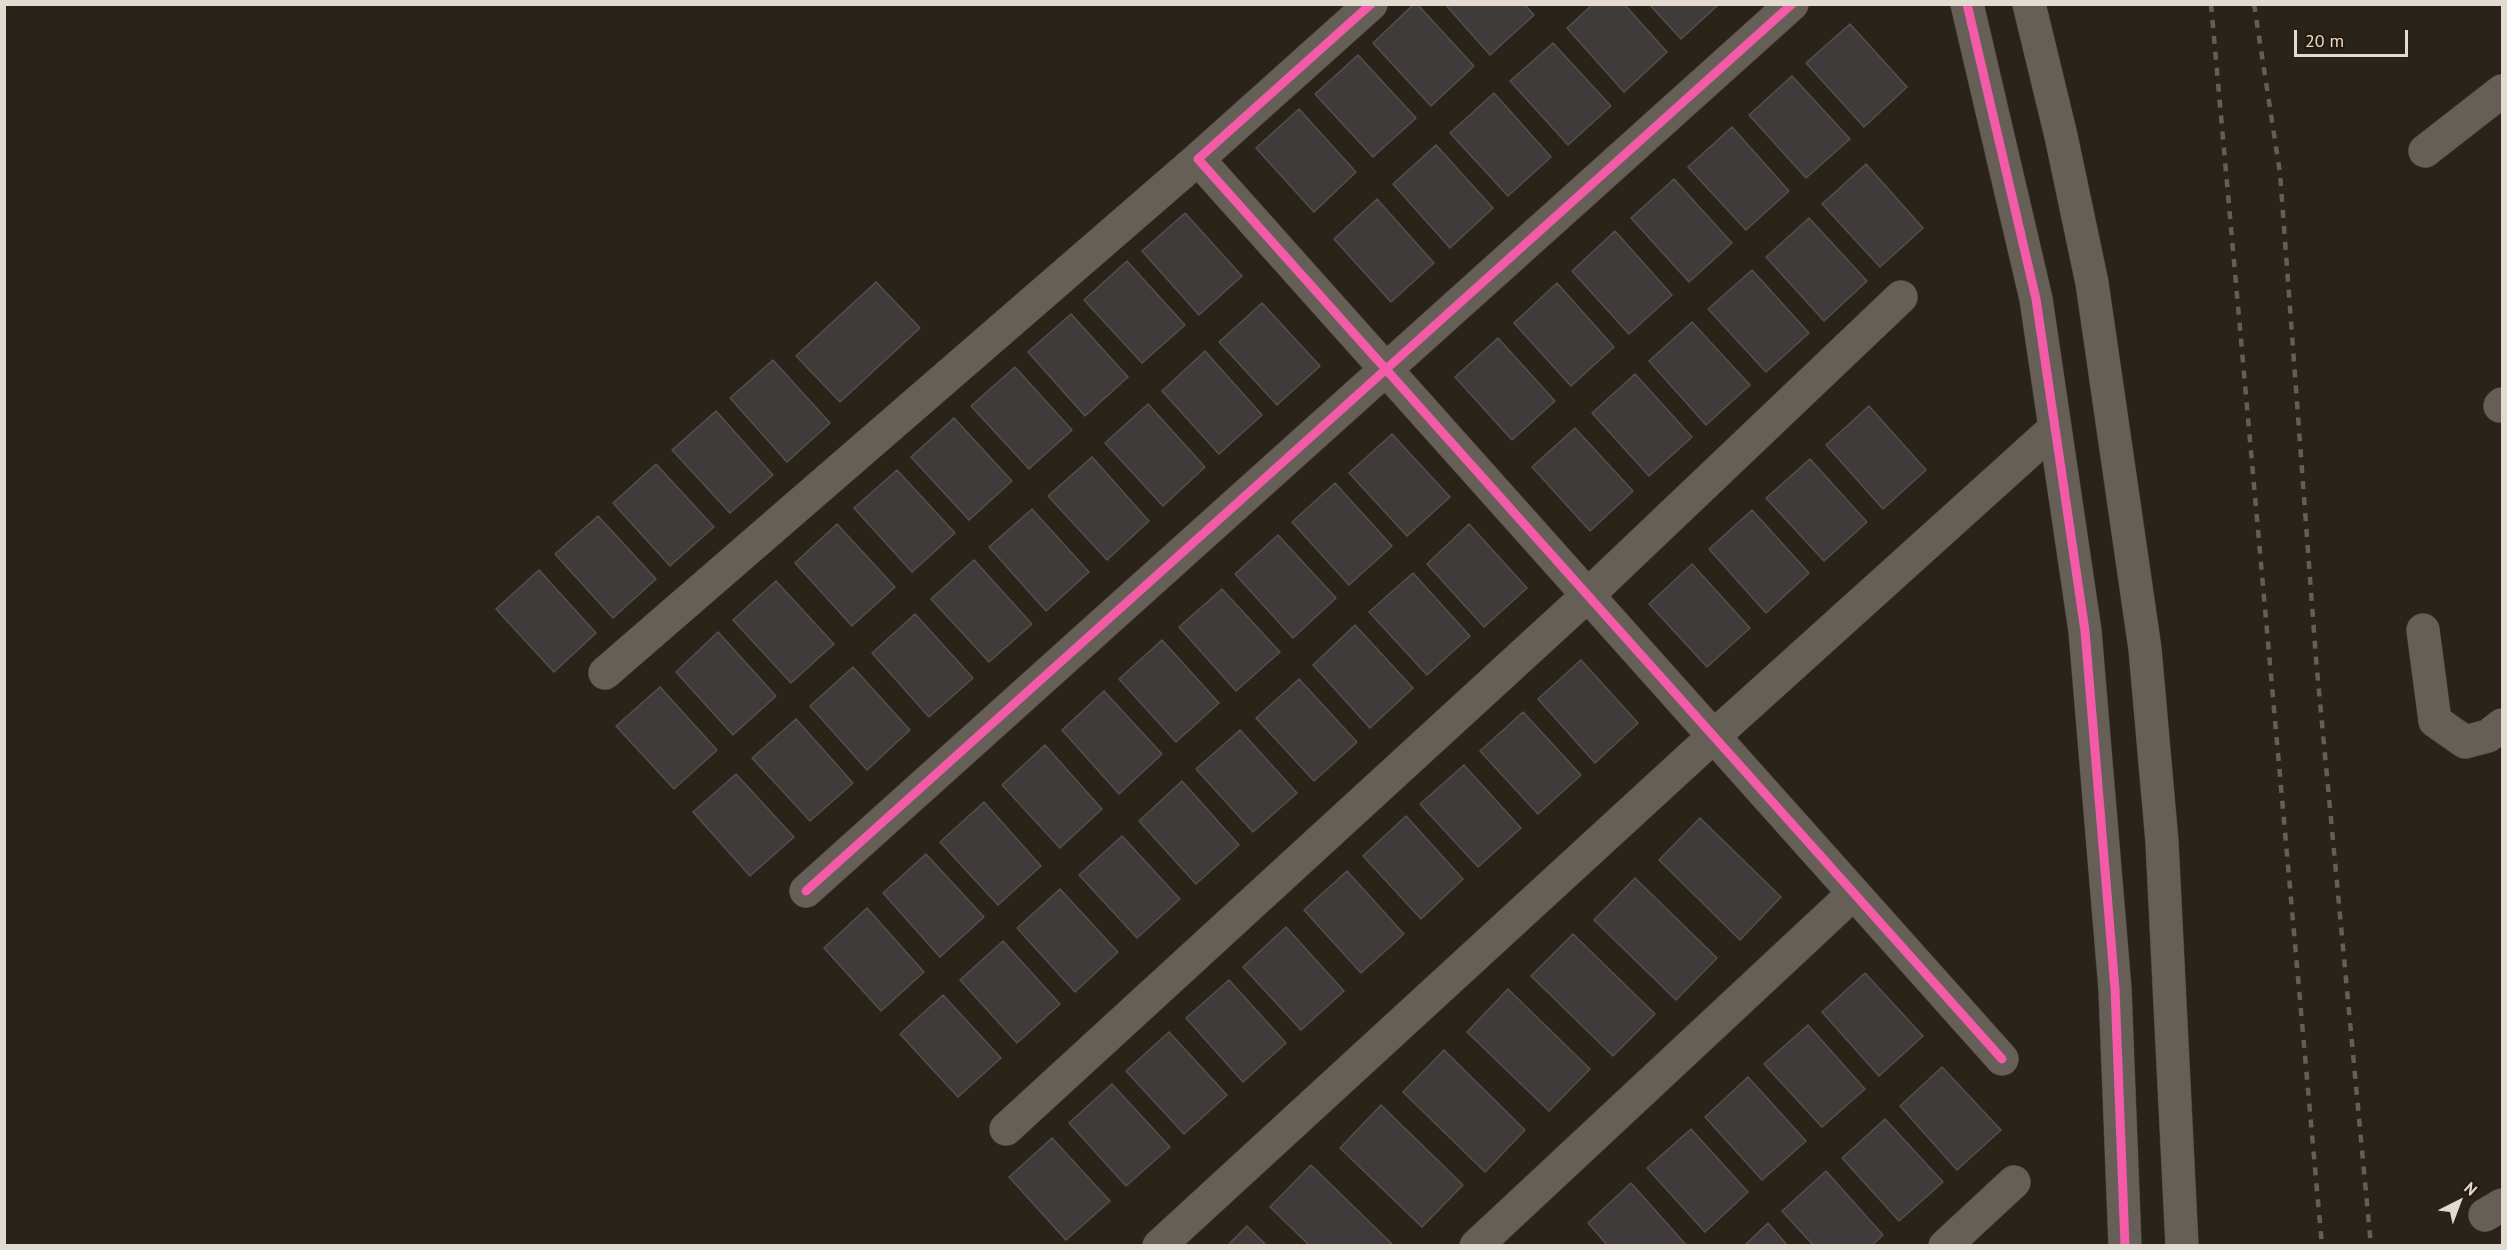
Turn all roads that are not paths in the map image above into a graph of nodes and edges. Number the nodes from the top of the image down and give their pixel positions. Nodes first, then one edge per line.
1 (1371, 4) edge
2 (1792, 4) edge
3 (1967, 4) edge
4 (2029, 4) edge
5 (2502, 91) edge
6 (2425, 151) dead end
7 (1198, 159) junction
8 (1901, 297) dead end
9 (1387, 370) junction
10 (2055, 428) junction
11 (1588, 595) junction
12 (2423, 630) dead end
13 (605, 673) dead end
14 (2502, 725) edge
15 (1714, 736) junction
16 (806, 891) dead end
17 (1854, 892) junction
18 (2002, 1059) dead end
19 (1006, 1129) dead end
20 (2014, 1182) dead end
21 (1159, 1245) edge
22 (1476, 1245) edge
23 (1945, 1245) edge
24 (2125, 1245) edge
25 (2182, 1245) edge

1 - 7 street
2 - 9 street
3 - 10 street
4 - 25 street
5 - 6 street
7 - 9 street
7 - 13 street
8 - 11 street
9 - 11 street
9 - 16 street
10 - 15 street
10 - 24 street
11 - 15 street
11 - 19 street
12 - 14 street
15 - 17 street
15 - 21 street
17 - 18 street
17 - 22 street
20 - 23 street

